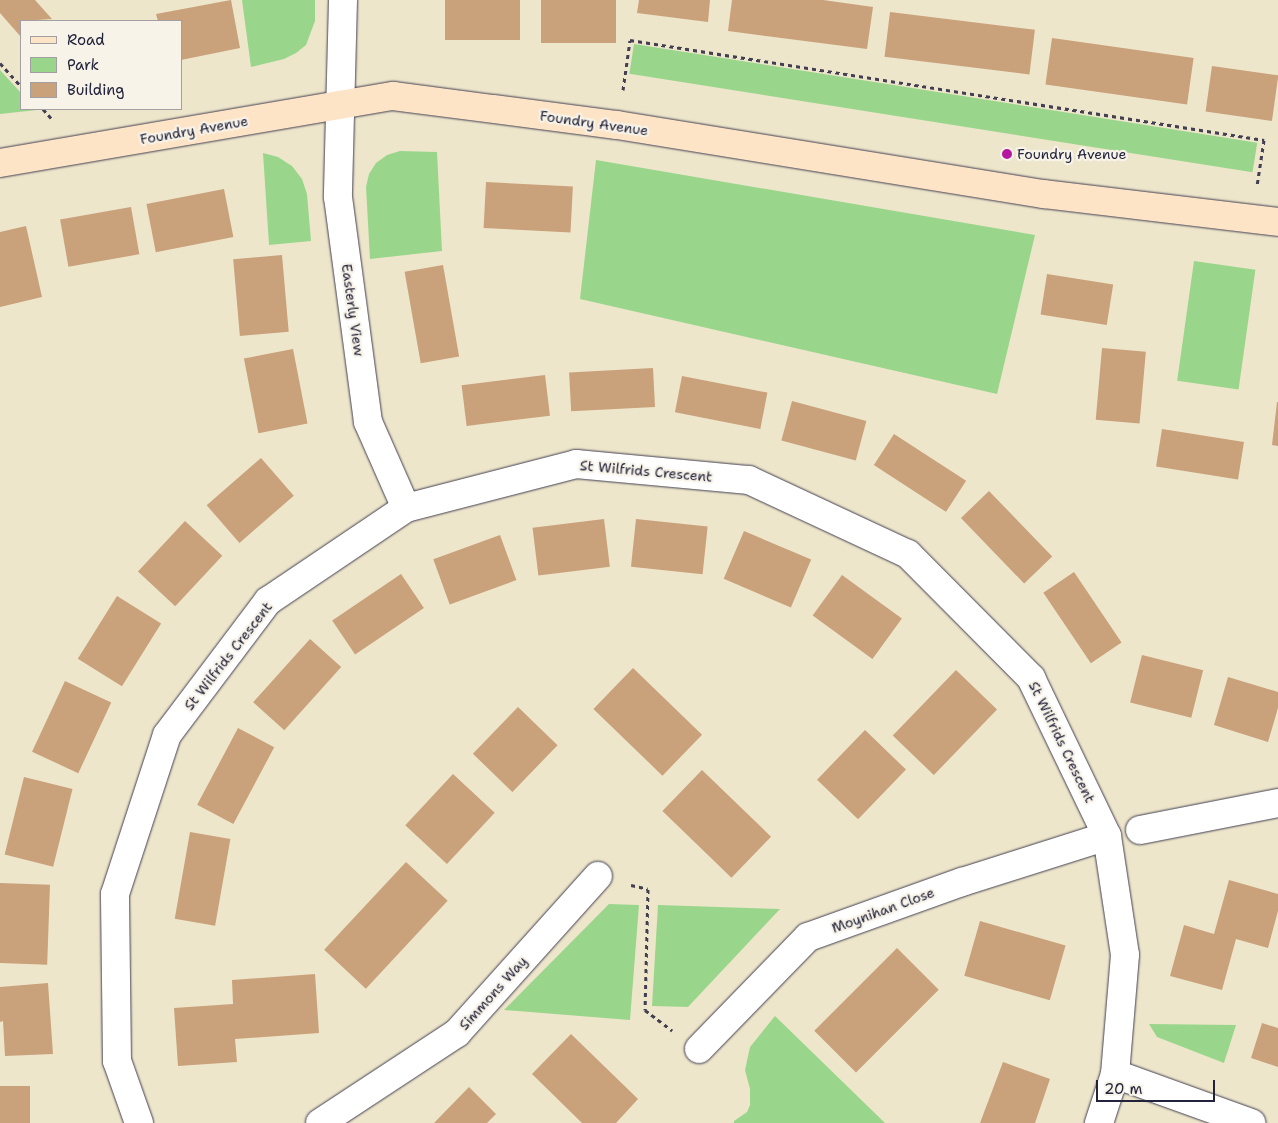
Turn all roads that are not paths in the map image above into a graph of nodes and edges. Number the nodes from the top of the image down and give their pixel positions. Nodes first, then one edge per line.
1 (343, 0) edge
2 (340, 105) junction
3 (0, 163) edge
4 (1265, 220) edge
5 (406, 508) junction
6 (1278, 803) edge
7 (1140, 830) dead end
8 (1107, 836) junction
9 (598, 876) road end
10 (699, 1050) road end
11 (1115, 1074) junction
12 (139, 1123) edge
13 (320, 1123) edge
14 (1099, 1123) edge
15 (1251, 1123) edge

1 - 2 street, Easterly View
2 - 3 street, Foundry Avenue
2 - 4 street, Foundry Avenue
2 - 5 street, Easterly View
5 - 8 street, St Wilfrids Crescent
5 - 12 street, St Wilfrids Crescent
6 - 7 street
8 - 10 street, Moynihan Close
8 - 11 street, St Wilfrids Crescent
9 - 13 street, Simmons Way
11 - 14 street, St Wilfrids Crescent
11 - 15 street

